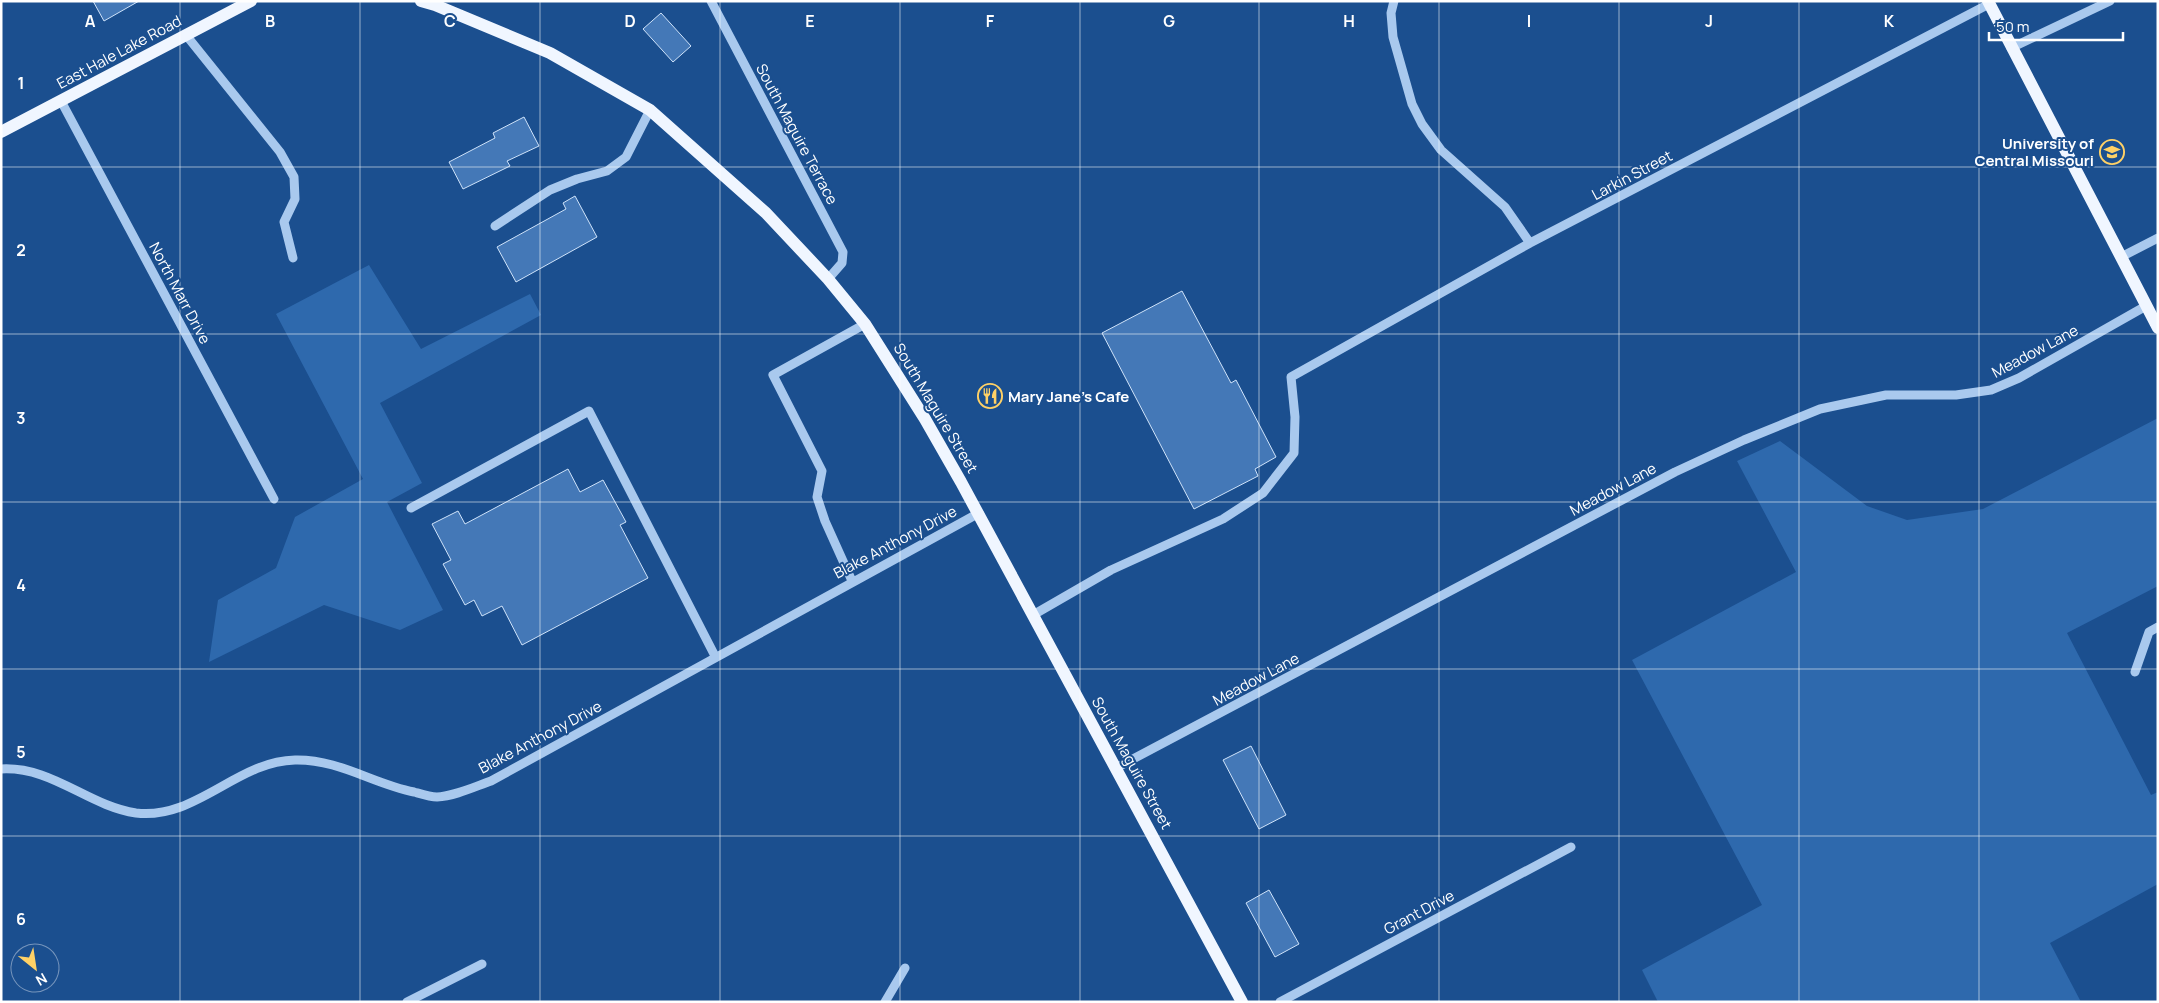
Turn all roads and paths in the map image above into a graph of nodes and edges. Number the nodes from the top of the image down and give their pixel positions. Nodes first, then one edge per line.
1 (251, 1) edge
2 (421, 1) edge
3 (710, 1) edge
4 (1394, 1) edge
5 (2110, 1) edge
6 (1989, 2) edge
7 (433, 3) edge
8 (186, 35) junction
9 (2011, 48) junction
10 (61, 101) junction
11 (650, 110) junction
12 (1, 132) edge
13 (494, 226) dead end
14 (2158, 238) edge
15 (1530, 244) junction
16 (2120, 257) junction
17 (293, 258) dead end
18 (828, 279) junction
19 (2146, 306) junction
20 (865, 324) junction
21 (2158, 328) edge
22 (274, 499) dead end
23 (411, 508) dead end
24 (979, 513) junction
25 (852, 581) junction
26 (1032, 615) junction
27 (2158, 627) edge
28 (715, 656) junction
29 (2135, 672) dead end
30 (1116, 768) junction
31 (1, 769) edge
32 (1571, 848) dead end
33 (482, 964) dead end
34 (905, 968) dead end
35 (407, 1002) edge
36 (886, 1002) edge
37 (1242, 1002) edge
38 (1280, 1002) edge

1 - 8 main road, East Hale Lake Road
2 - 7 main road, South Maguire Street
3 - 18 street, South Maguire Terrace
4 - 15 street
5 - 9 street
6 - 9 main road
6 - 15 street, Larkin Street
7 - 11 main road, South Maguire Street
8 - 10 main road, East Hale Lake Road
8 - 17 street
9 - 16 main road
10 - 12 main road, East Hale Lake Road
10 - 22 street, North Marr Drive
11 - 13 street
11 - 18 main road, South Maguire Street
14 - 16 street
15 - 26 street, Larkin Street
16 - 19 main road
18 - 20 main road, South Maguire Street
19 - 21 main road
19 - 30 street, Meadow Lane
20 - 24 main road, South Maguire Street
20 - 25 street
23 - 28 street
24 - 25 street, Blake Anthony Drive
24 - 26 main road, South Maguire Street
25 - 28 street, Blake Anthony Drive
26 - 30 main road, South Maguire Street
27 - 29 street
28 - 31 street, Blake Anthony Drive
30 - 37 main road, South Maguire Street
32 - 38 street, Grant Drive
33 - 35 street
34 - 36 street

